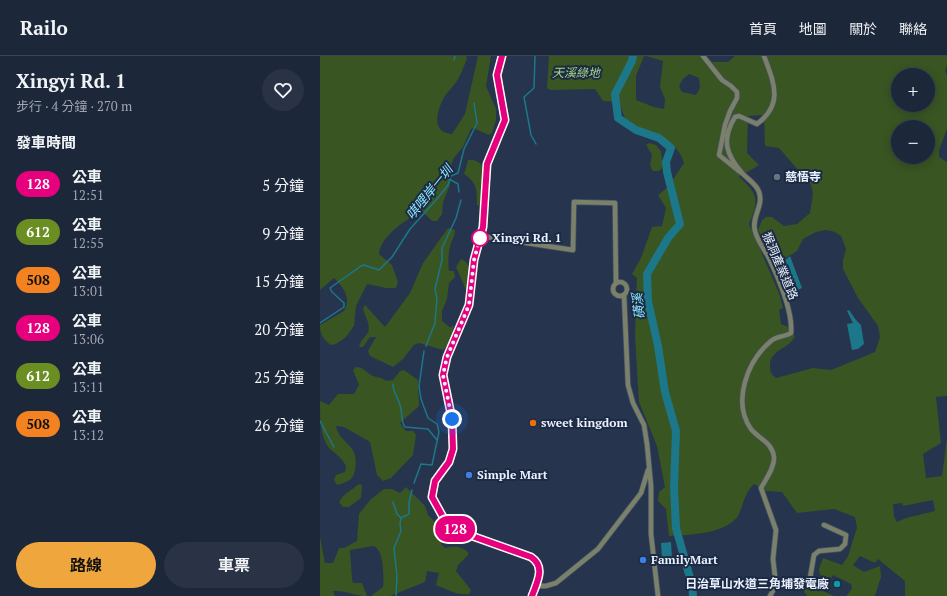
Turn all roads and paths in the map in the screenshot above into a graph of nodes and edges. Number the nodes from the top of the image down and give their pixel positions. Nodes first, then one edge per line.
1 (502, 56) edge
2 (703, 56) edge
3 (764, 56) edge
4 (743, 174) junction
5 (481, 236) junction
6 (619, 283) junction
7 (622, 295) junction
8 (649, 466) junction
9 (824, 525) dead end
10 (776, 584) junction
11 (536, 586) junction
12 (532, 596) edge
13 (658, 596) edge
14 (770, 596) edge

1 - 5 street
2 - 4 street
3 - 4 street, 猴洞產業道路
4 - 10 street, 猴洞產業道路
5 - 6 street
5 - 11 street
6 - 7 street
6 - 7 street
7 - 8 street
8 - 11 street
8 - 13 street
9 - 10 street
10 - 14 street
11 - 12 street

